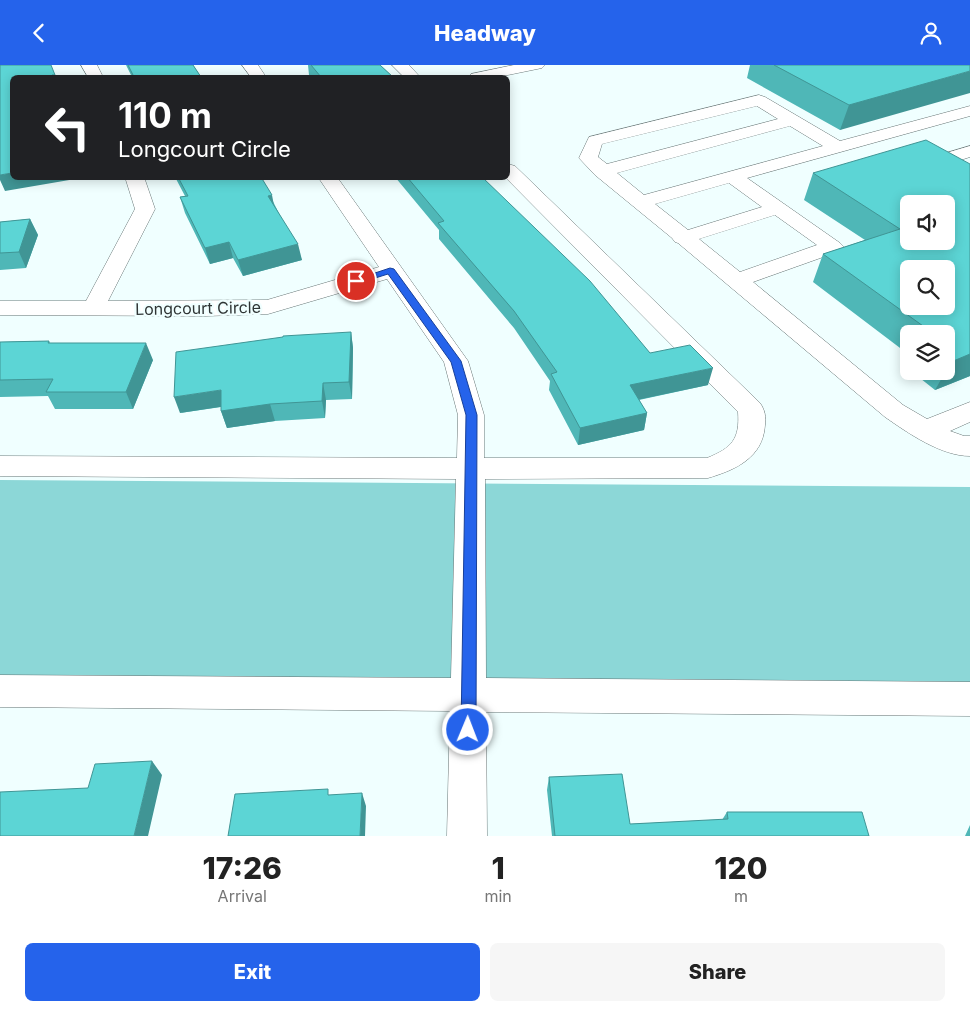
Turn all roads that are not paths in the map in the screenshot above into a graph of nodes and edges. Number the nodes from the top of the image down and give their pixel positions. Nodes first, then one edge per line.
1 (400, 65) edge
2 (537, 65) edge
3 (410, 75) edge
4 (487, 75) edge
5 (970, 111) edge
6 (793, 120) junction
7 (883, 135) junction
8 (838, 147) junction
9 (970, 151) edge
10 (933, 163) junction
11 (602, 171) junction
12 (510, 173) edge
13 (732, 176) junction
14 (135, 180) edge
15 (329, 180) edge
16 (970, 183) edge
17 (639, 202) junction
18 (778, 209) junction
19 (682, 238) junction
20 (390, 271) junction
21 (735, 281) junction
22 (0, 308) edge
23 (93, 309) junction
24 (970, 411) edge
25 (925, 431) junction
26 (970, 446) edge
27 (0, 466) edge
28 (471, 469) junction
29 (0, 691) edge
30 (469, 695) junction
31 (970, 699) edge
32 (467, 836) edge

1 - 3 street
2 - 4 street
5 - 7 street
6 - 8 street
6 - 11 street
6 - 11 street
7 - 8 street
7 - 10 street
8 - 13 street
9 - 10 street
10 - 16 street
11 - 17 street
12 - 28 street
13 - 17 street
13 - 18 street
14 - 23 street
15 - 20 street
17 - 19 street
18 - 19 street
18 - 21 street
19 - 21 street
20 - 23 street, Longcourt Circle
20 - 28 street
21 - 25 street
22 - 23 street, Longcourt Circle
24 - 25 street
25 - 26 street
27 - 28 street
28 - 30 street
29 - 30 street
30 - 31 street
30 - 32 street

